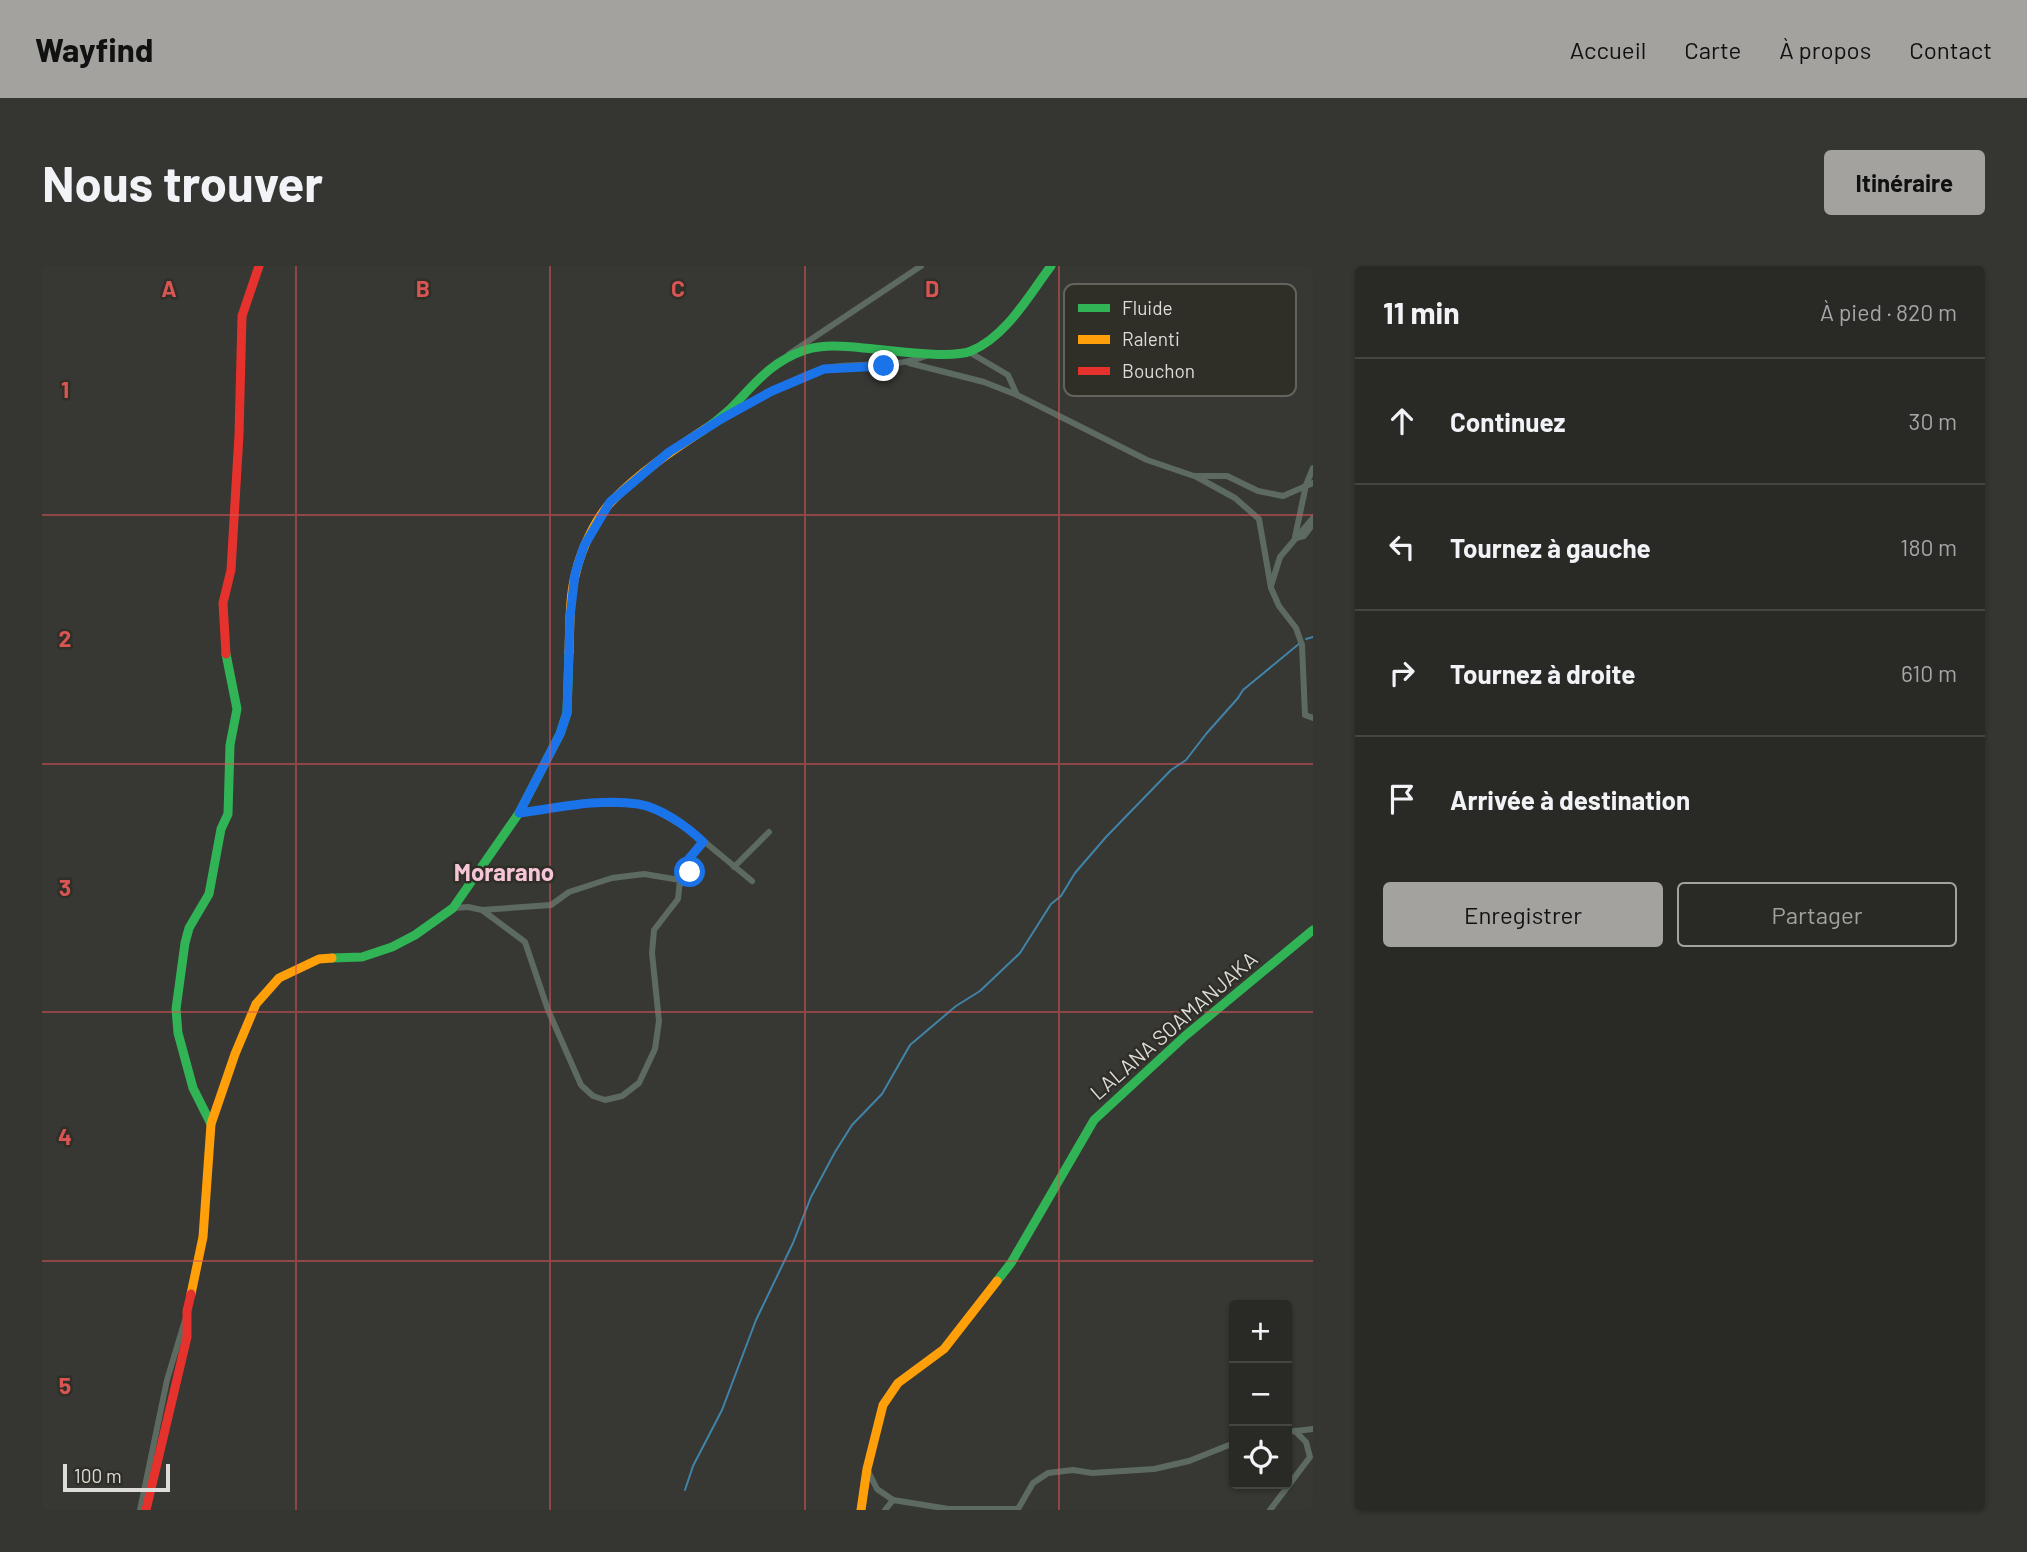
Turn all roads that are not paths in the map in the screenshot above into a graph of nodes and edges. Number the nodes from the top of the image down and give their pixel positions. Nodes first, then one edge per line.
1 (259, 266) edge
2 (921, 266) edge
3 (1051, 266) edge
4 (968, 352) junction
5 (928, 354) junction
6 (777, 363) junction
7 (907, 363) junction
8 (1017, 395) junction
9 (723, 418) junction
10 (1313, 468) edge
11 (1194, 475) junction
12 (1309, 484) edge
13 (1313, 518) edge
14 (1313, 524) edge
15 (1294, 538) junction
16 (1271, 588) junction
17 (1313, 718) edge
18 (519, 813) junction
19 (769, 832) dead end
20 (703, 842) junction
21 (734, 867) junction
22 (752, 881) dead end
23 (681, 884) junction
24 (453, 908) junction
25 (482, 910) junction
26 (1313, 930) edge
27 (211, 1124) junction
28 (187, 1311) junction
29 (1313, 1429) edge
30 (1292, 1431) edge
31 (1295, 1431) junction
32 (1229, 1445) edge
33 (1311, 1455) edge
34 (867, 1469) junction
35 (893, 1500) junction
36 (140, 1510) edge
37 (146, 1510) edge
38 (861, 1510) edge
39 (885, 1510) edge
40 (1019, 1510) edge
41 (1270, 1510) edge

1 - 27 street
2 - 6 street
3 - 4 street
4 - 5 street
4 - 8 street
5 - 6 street
5 - 7 street
6 - 9 street
7 - 8 street
7 - 9 street
8 - 11 street
9 - 18 street
10 - 12 street
11 - 12 street
11 - 16 street
12 - 15 street
13 - 15 street
14 - 15 street
15 - 16 street
16 - 17 street
18 - 20 street
18 - 24 street
19 - 21 street
20 - 21 street
20 - 23 street
21 - 22 street
23 - 25 street
23 - 25 street
24 - 25 street
24 - 27 street
26 - 34 street, LALANA SOAMANJAKA
27 - 28 street
28 - 36 street
28 - 37 street
29 - 31 street
30 - 31 street
31 - 33 street
32 - 40 street
33 - 41 street
34 - 35 street
34 - 38 street, LALANA SOAMANJAKA
35 - 39 street
35 - 40 street

